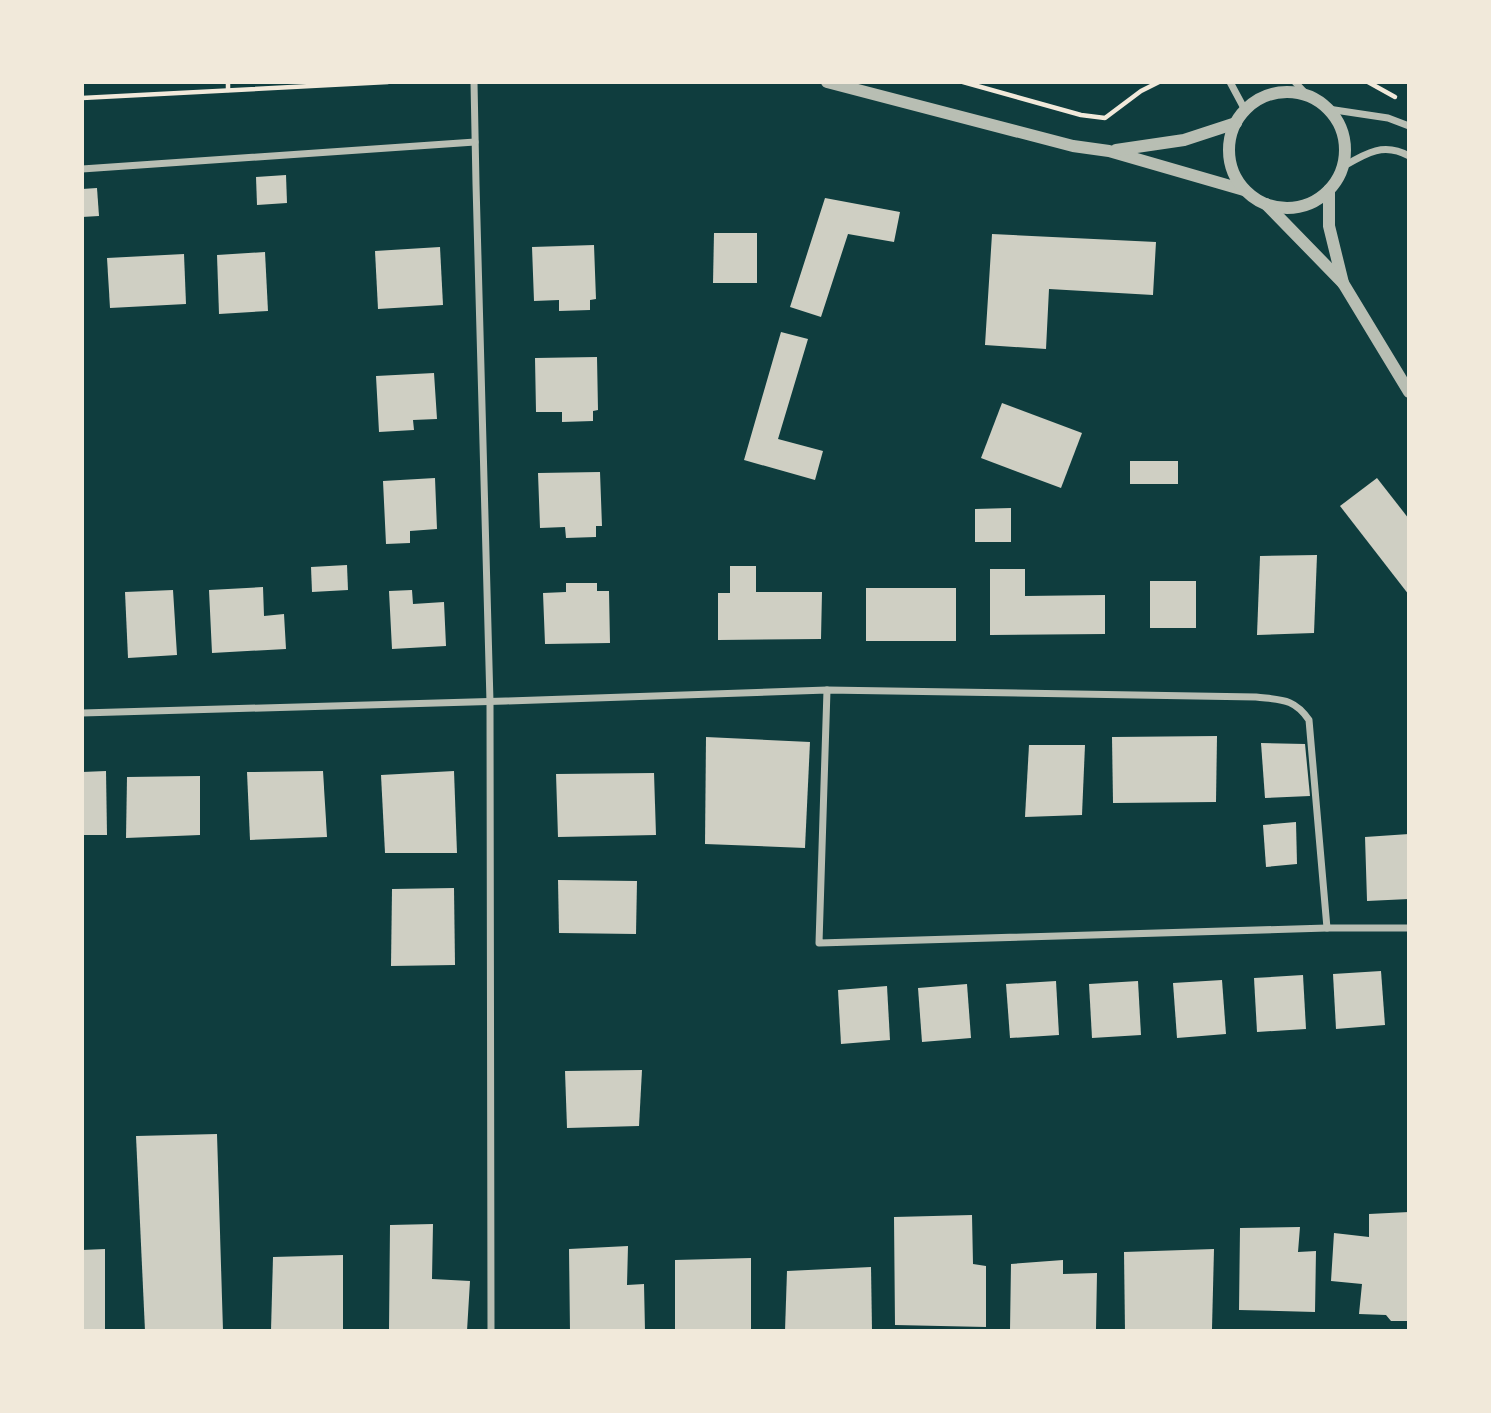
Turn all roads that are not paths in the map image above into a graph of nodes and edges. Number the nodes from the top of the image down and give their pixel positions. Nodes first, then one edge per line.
1 (474, 82) edge
2 (827, 82) edge
3 (1230, 82) edge
4 (1295, 82) edge
5 (1307, 95) junction
6 (1328, 109) junction
7 (1245, 110) junction
8 (1236, 123) junction
9 (1409, 126) edge
10 (475, 142) junction
11 (1109, 151) junction
12 (1409, 156) edge
13 (1344, 166) junction
14 (82, 169) edge
15 (1244, 190) junction
16 (1329, 190) junction
17 (1266, 204) junction
18 (1343, 283) junction
19 (1409, 392) edge
20 (827, 690) junction
21 (490, 702) junction
22 (82, 713) edge
23 (1326, 928) junction
24 (1409, 928) edge
25 (491, 1331) edge

1 - 10 street
2 - 11 street
3 - 7 street
4 - 5 street
5 - 6 street
5 - 7 street
6 - 9 street
6 - 13 street
7 - 8 street
8 - 11 street
8 - 15 street
10 - 14 street
10 - 21 street
11 - 15 street
12 - 13 street
13 - 16 street
15 - 17 street
16 - 17 street
16 - 18 street
17 - 18 street
18 - 19 street
20 - 21 street
20 - 23 street
20 - 23 street
21 - 22 street
21 - 25 street
23 - 24 street

